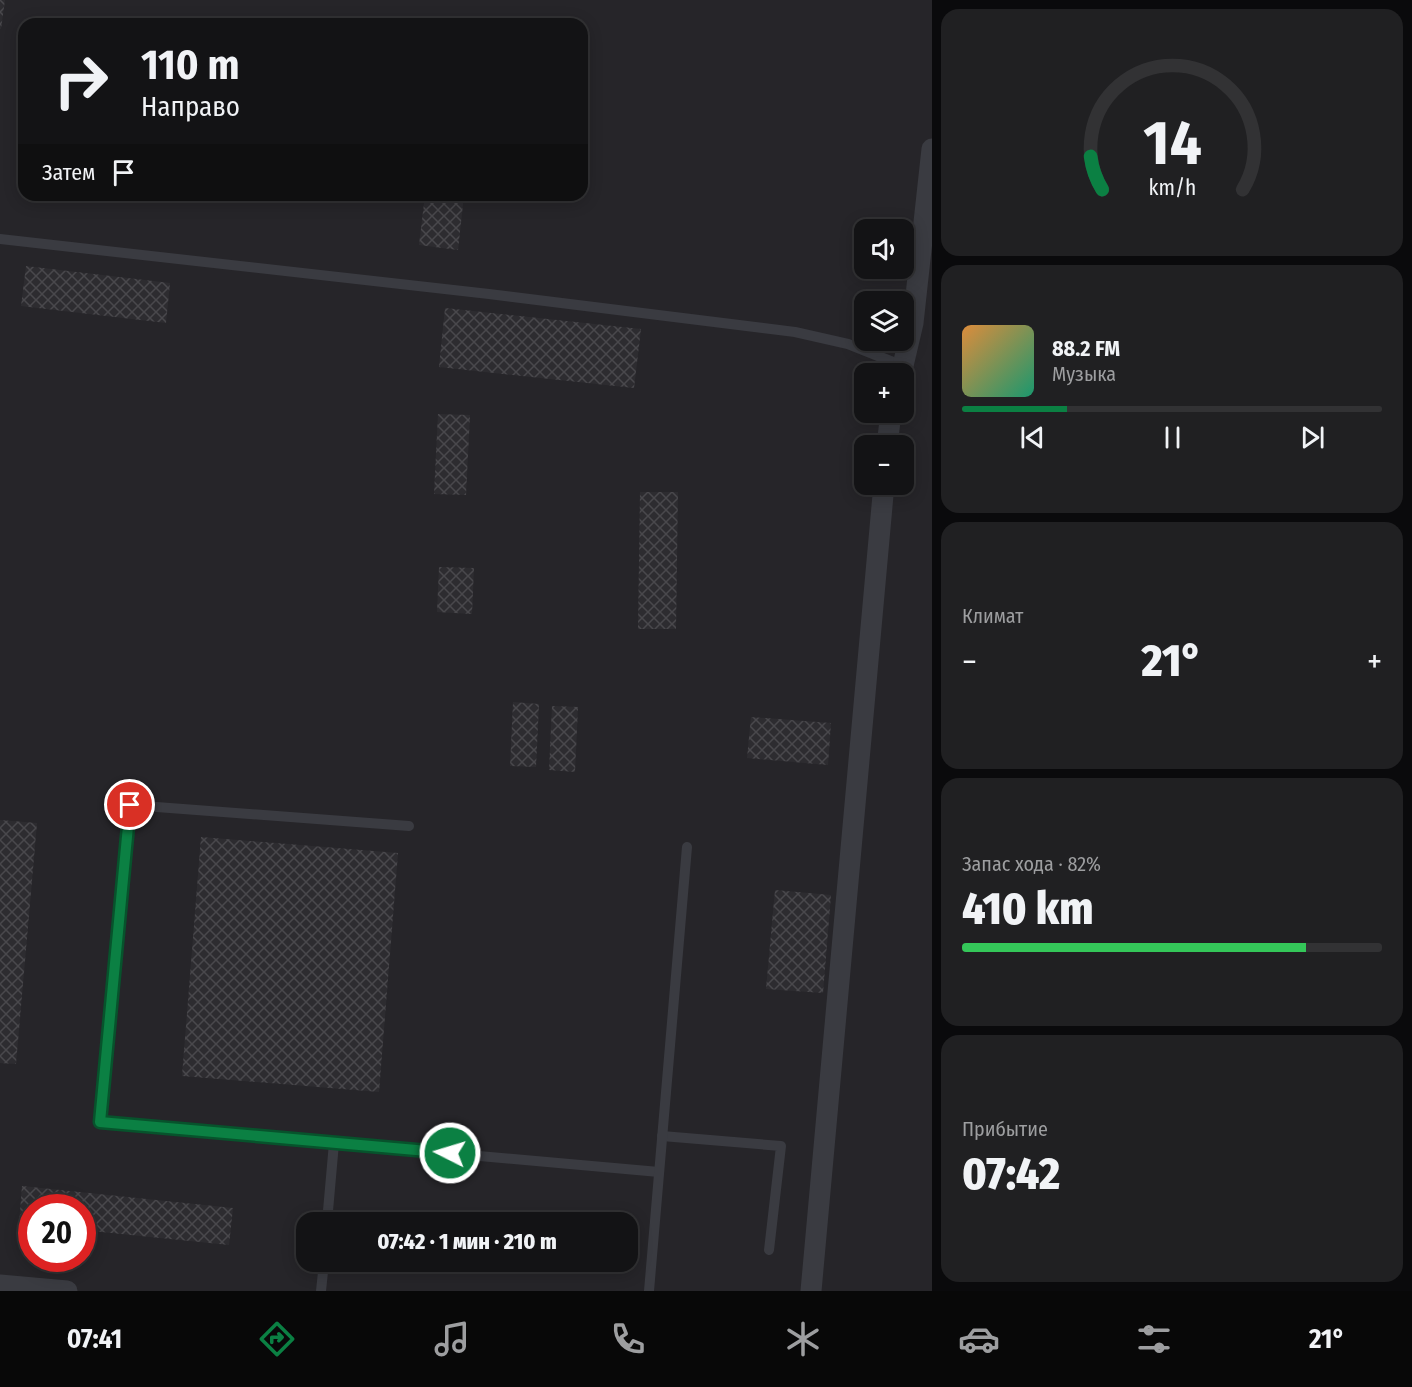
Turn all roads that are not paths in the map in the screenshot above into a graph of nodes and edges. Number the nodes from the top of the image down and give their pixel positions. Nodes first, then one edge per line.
1 (932, 149) edge
2 (0, 239) edge
3 (887, 363) edge
4 (904, 363) edge
5 (883, 495) edge
6 (409, 826) dead end
7 (687, 847) dead end
8 (663, 1136) junction
9 (334, 1143) junction
10 (659, 1172) junction
11 (328, 1212) edge
12 (769, 1250) dead end
13 (323, 1272) edge
14 (0, 1285) edge
15 (67, 1291) edge
16 (321, 1291) edge
17 (649, 1291) edge
18 (811, 1291) edge

1 - 4 street
2 - 3 lane
5 - 18 street
6 - 9 lane
7 - 8 lane
8 - 10 lane
8 - 12 lane
9 - 10 lane
9 - 11 lane
10 - 17 lane
13 - 16 lane
14 - 15 street

